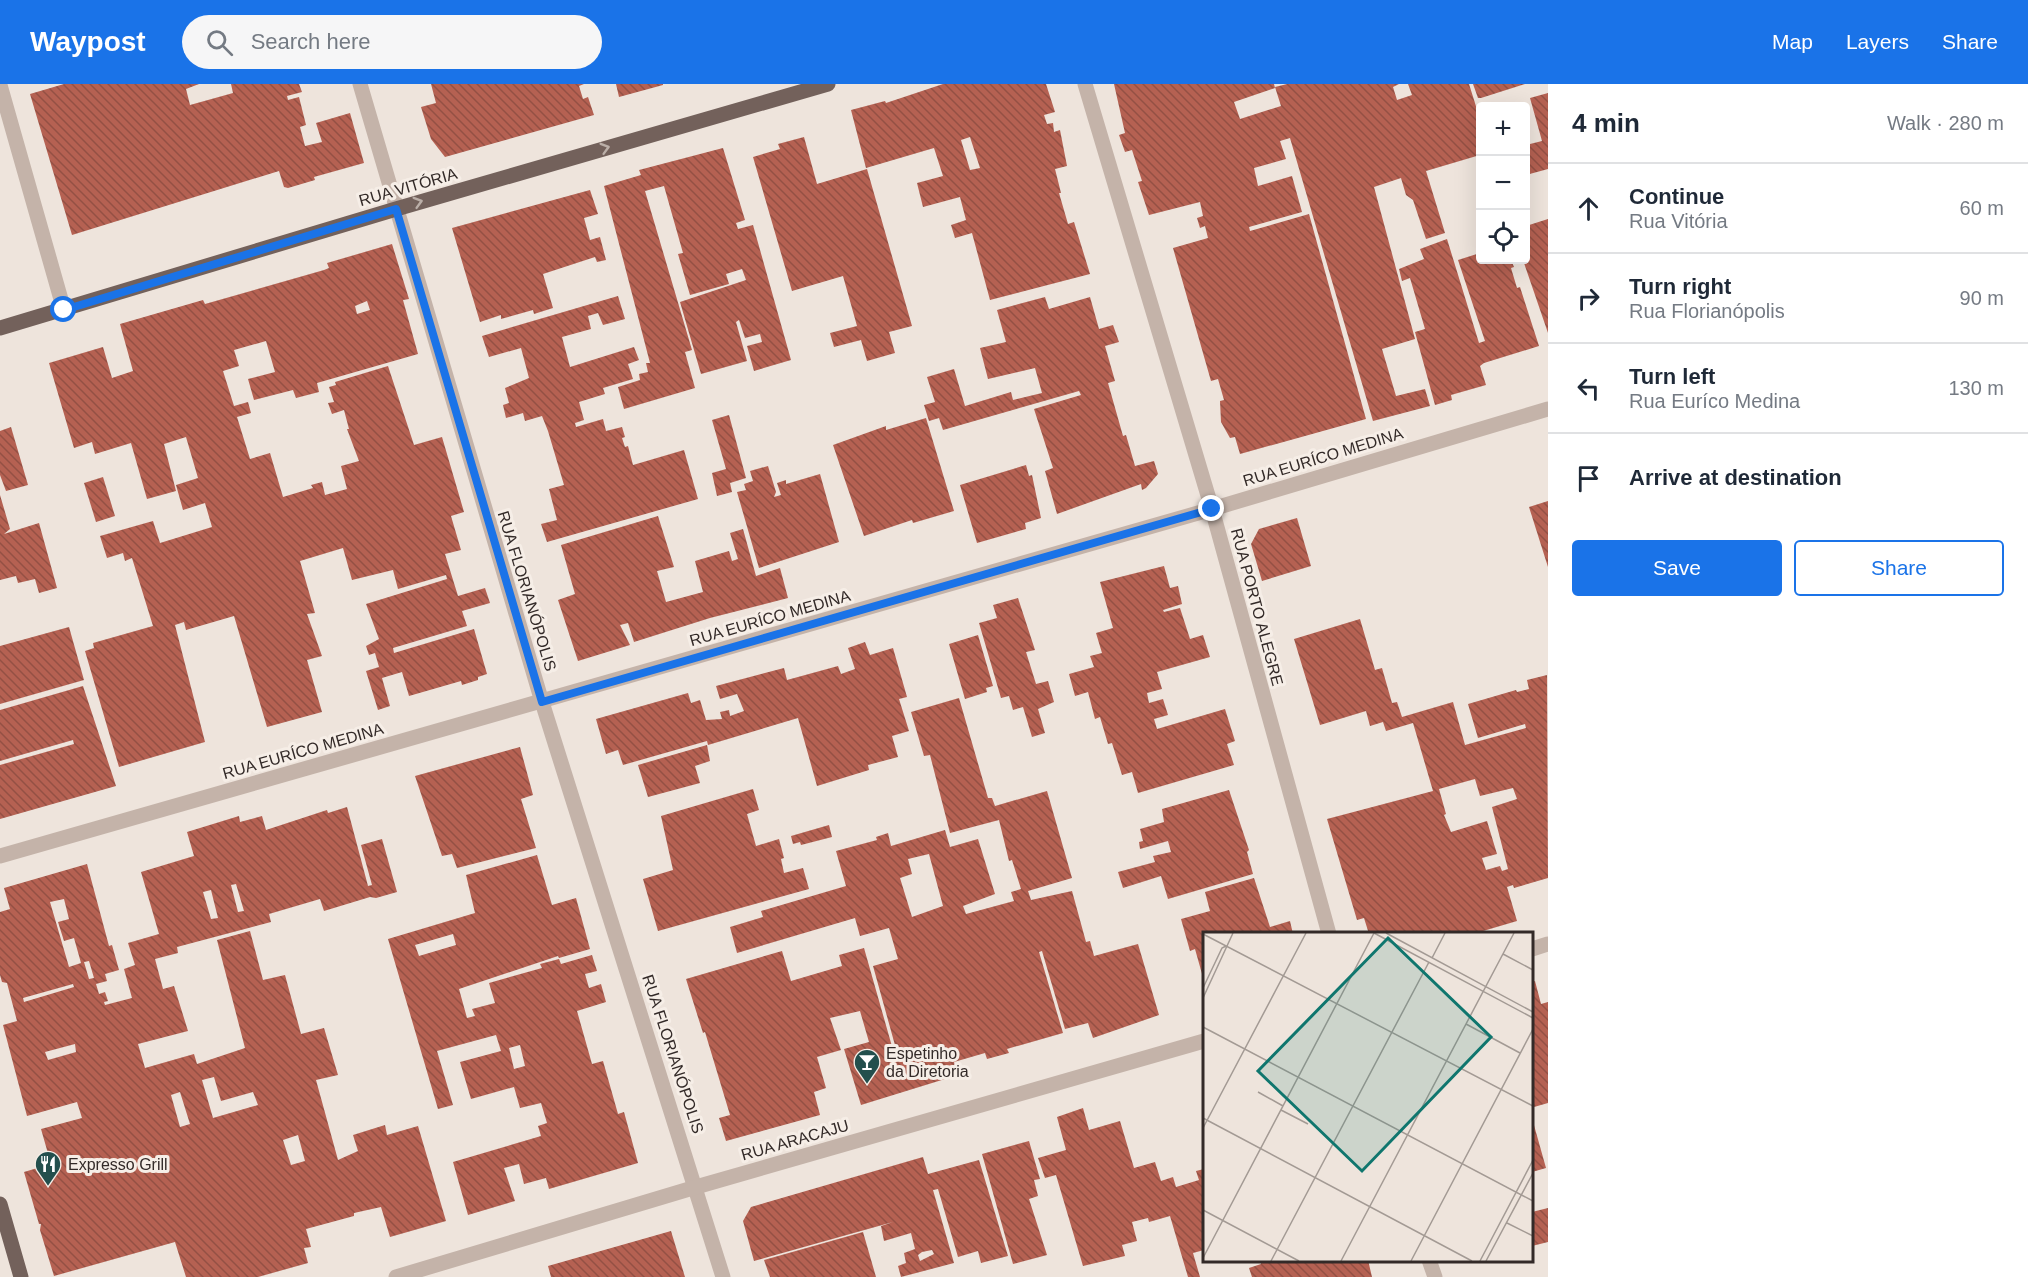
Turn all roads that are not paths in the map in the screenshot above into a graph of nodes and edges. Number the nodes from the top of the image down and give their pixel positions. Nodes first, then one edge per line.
1 (360, 84) edge
2 (828, 84) edge
3 (1085, 84) edge
4 (0, 85) edge
5 (396, 209) junction
6 (64, 310) junction
7 (0, 328) edge
8 (1548, 409) edge
9 (1212, 509) junction
10 (542, 702) junction
11 (0, 856) edge
12 (1329, 932) edge
13 (1548, 944) edge
14 (1533, 949) edge
15 (1203, 1041) edge
16 (696, 1186) junction
17 (0, 1204) edge
18 (1431, 1262) edge
19 (21, 1277) edge
20 (396, 1277) edge
21 (723, 1277) edge
22 (1435, 1277) edge

1 - 5 street, RUA FLORIANÓPOLIS
5 -> 2 main road, RUA VITÓRIA
3 - 9 street, RUA PORTO ALEGRE
4 - 6 street
5 - 6 main road, RUA VITÓRIA
5 - 10 street, RUA FLORIANÓPOLIS
6 - 7 main road, RUA VITÓRIA
8 - 9 street, RUA EURÍCO MEDINA
9 - 10 street, RUA EURÍCO MEDINA
9 - 12 street, RUA PORTO ALEGRE
10 - 11 street, RUA EURÍCO MEDINA
10 - 16 street, RUA FLORIANÓPOLIS
13 - 14 street
15 - 16 street, RUA ARACAJU
16 - 20 street, RUA ARACAJU
16 - 21 street, RUA FLORIANÓPOLIS
17 - 19 main road
18 - 22 street

